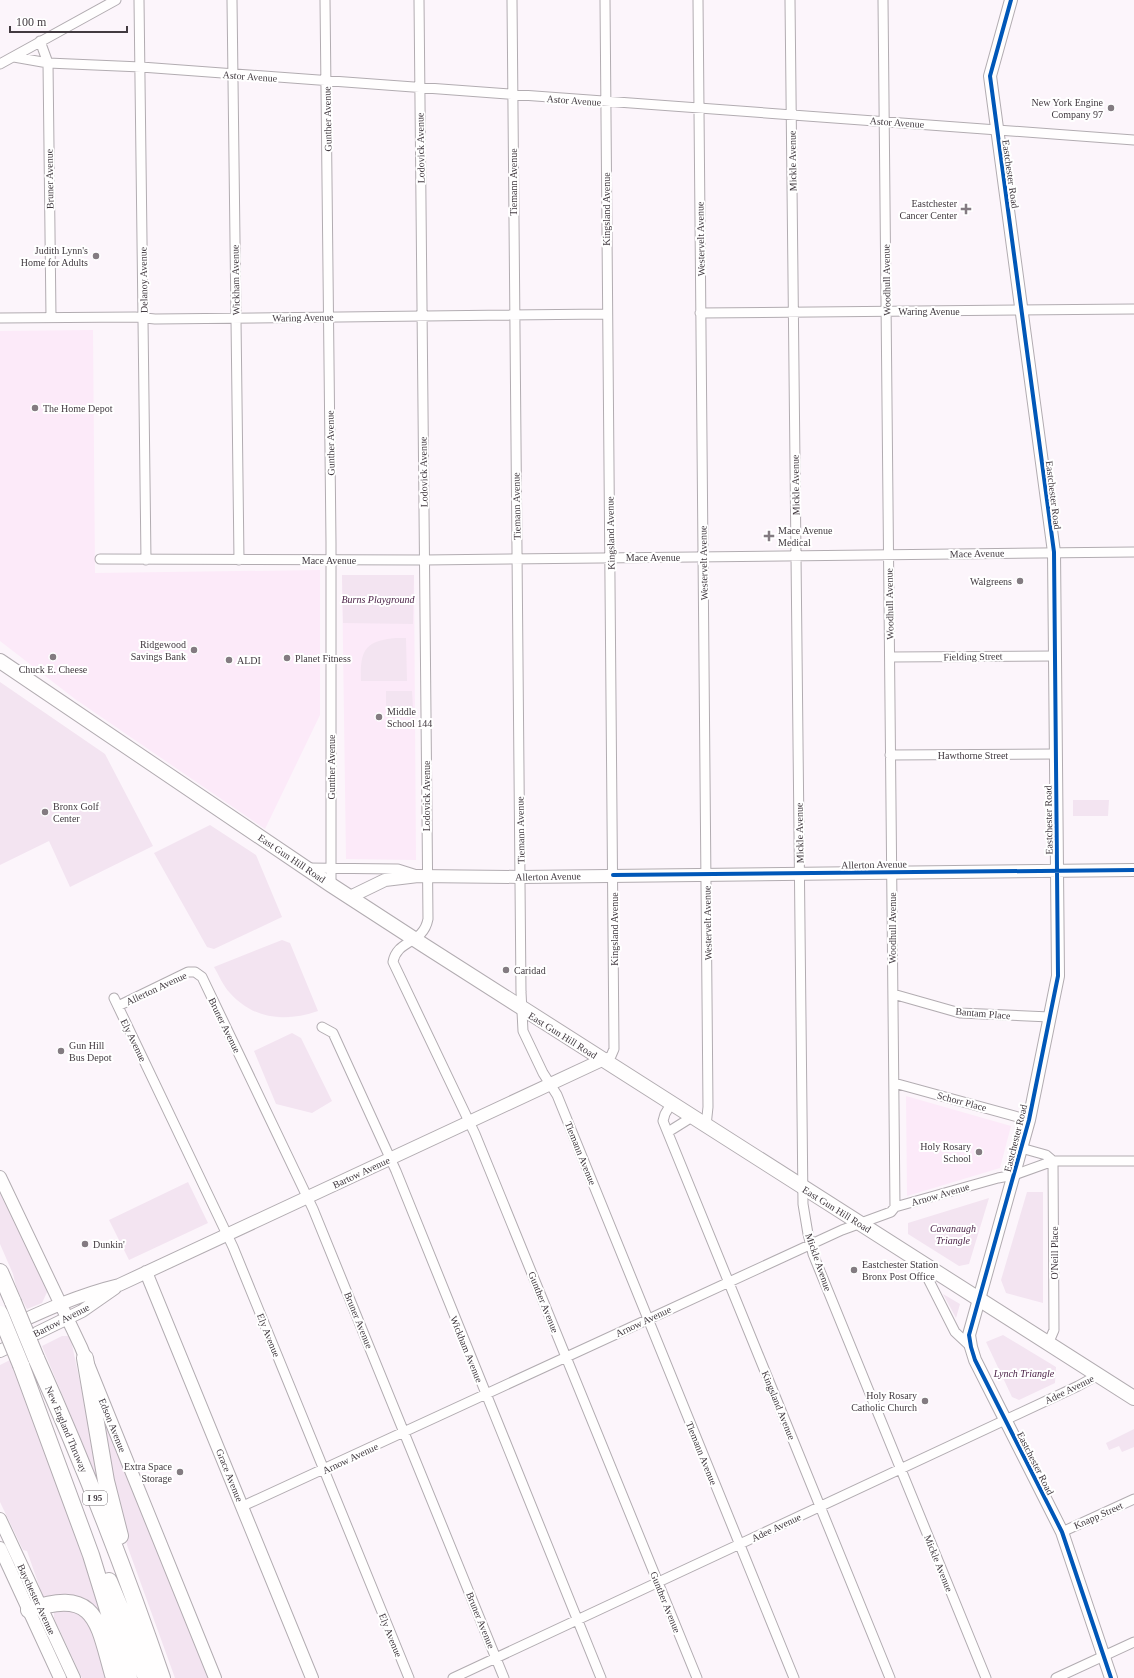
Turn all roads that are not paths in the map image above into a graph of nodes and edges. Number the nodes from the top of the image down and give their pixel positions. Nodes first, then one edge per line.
1 (116, 0) edge
2 (139, 0) edge
3 (232, 0) edge
4 (325, 0) edge
5 (419, 0) edge
6 (512, 0) edge
7 (605, 0) edge
8 (698, 0) edge
9 (790, 0) edge
10 (883, 0) edge
11 (1011, 0) edge
12 (40, 41) junction
13 (14, 57) junction
14 (48, 63) junction
15 (0, 64) edge
16 (141, 68) junction
17 (232, 74) junction
18 (327, 81) junction
19 (419, 88) junction
20 (512, 96) junction
21 (606, 102) junction
22 (698, 108) junction
23 (791, 114) junction
24 (884, 121) junction
25 (996, 129) junction
26 (1134, 140) edge
27 (1134, 309) edge
28 (1022, 310) junction
29 (886, 311) junction
30 (793, 312) junction
31 (700, 313) junction
32 (607, 314) junction
33 (514, 315) junction
34 (422, 316) junction
35 (143, 317) junction
36 (329, 317) junction
37 (0, 318) edge
38 (51, 318) junction
39 (235, 318) junction
40 (1054, 552) junction
41 (1134, 552) edge
42 (889, 554) junction
43 (796, 555) junction
44 (702, 556) junction
45 (610, 557) junction
46 (517, 558) junction
47 (100, 559) dead end
48 (146, 560) junction
49 (239, 560) junction
50 (331, 560) junction
51 (424, 560) junction
52 (1055, 656) junction
53 (890, 658) junction
54 (0, 661) edge
55 (1056, 754) junction
56 (890, 755) junction
57 (306, 868) junction
58 (331, 868) junction
59 (1057, 870) junction
60 (1134, 870) edge
61 (892, 872) junction
62 (799, 873) junction
63 (706, 874) junction
64 (613, 875) junction
65 (422, 876) junction
66 (521, 877) junction
67 (331, 885) junction
68 (350, 897) junction
69 (414, 939) junction
70 (195, 972) joint
71 (893, 994) junction
72 (116, 1002) joint
73 (522, 1009) junction
74 (1050, 1017) junction
75 (322, 1027) dead end
76 (602, 1060) junction
77 (894, 1083) junction
78 (550, 1084) junction
79 (671, 1104) junction
80 (692, 1117) junction
81 (1029, 1120) junction
82 (470, 1121) junction
83 (706, 1126) junction
84 (668, 1132) junction
85 (1021, 1148) junction
86 (389, 1159) junction
87 (1053, 1161) junction
88 (1134, 1161) edge
89 (1014, 1175) junction
90 (0, 1176) edge
91 (802, 1187) junction
92 (308, 1197) junction
93 (895, 1207) junction
94 (859, 1224) junction
95 (227, 1235) junction
96 (811, 1244) junction
97 (919, 1262) junction
98 (0, 1272) edge
99 (146, 1272) junction
100 (729, 1282) junction
101 (119, 1285) junction
102 (978, 1298) junction
103 (61, 1304) junction
104 (0, 1314) edge
105 (68, 1318) junction
106 (648, 1319) junction
107 (0, 1331) edge
108 (1048, 1344) junction
109 (971, 1347) junction
110 (0, 1351) edge
111 (567, 1357) junction
112 (85, 1358) junction
113 (1098, 1375) junction
114 (486, 1394) junction
115 (1134, 1398) edge
116 (1005, 1420) junction
117 (405, 1432) junction
118 (901, 1468) junction
119 (324, 1470) junction
120 (72, 1499) junction
121 (1134, 1499) edge
122 (243, 1506) junction
123 (820, 1506) junction
124 (0, 1519) edge
125 (1062, 1532) junction
126 (739, 1544) junction
127 (0, 1548) edge
128 (658, 1582) junction
129 (35, 1608) junction
130 (577, 1620) junction
131 (148, 1640) junction
132 (1134, 1642) edge
133 (1103, 1656) junction
134 (496, 1658) junction
135 (60, 1678) edge
136 (74, 1678) edge
137 (114, 1678) edge
138 (129, 1678) edge
139 (146, 1678) edge
140 (162, 1678) edge
141 (215, 1678) edge
142 (312, 1678) edge
143 (409, 1678) edge
144 (453, 1678) edge
145 (504, 1678) edge
146 (601, 1678) edge
147 (697, 1678) edge
148 (794, 1678) edge
149 (890, 1678) edge
150 (986, 1678) edge
151 (1056, 1678) edge
152 (1110, 1678) edge

1 - 12 street
2 - 16 street, Delanoy Avenue
3 - 17 street, Wickham Avenue
4 - 18 street, Gunther Avenue
5 - 19 street, Lodovick Avenue
6 - 20 street, Tiemann Avenue
7 - 21 street, Kingsland Avenue
8 - 22 street, Westervelt Avenue
9 - 23 street, Mickle Avenue
10 - 24 street, Woodhull Avenue
11 - 25 main road, Eastchester Road
12 - 13 street
12 - 14 street, Bruner Avenue
13 - 14 street, Astor Avenue
13 - 15 street
14 - 16 street, Astor Avenue
14 - 38 street, Bruner Avenue
16 - 17 street, Astor Avenue
16 - 35 street, Delanoy Avenue
17 - 18 street, Astor Avenue
17 - 39 street, Wickham Avenue
18 - 19 street, Astor Avenue
18 - 36 street, Gunther Avenue
19 - 20 street, Astor Avenue
19 - 34 street, Lodovick Avenue
20 - 21 street, Astor Avenue
20 - 33 street, Tiemann Avenue
21 - 22 street, Astor Avenue
21 - 32 street, Kingsland Avenue
22 - 23 street, Astor Avenue
22 - 31 street, Westervelt Avenue
23 - 24 street, Astor Avenue
23 - 30 street, Mickle Avenue
24 - 25 street, Astor Avenue
24 - 29 street, Woodhull Avenue
25 - 26 street, Astor Avenue
25 - 28 main road, Eastchester Road
27 - 28 street, Waring Avenue
28 - 29 street, Waring Avenue
28 - 40 main road, Eastchester Road
29 - 30 street, Waring Avenue
29 - 42 street, Woodhull Avenue
30 - 31 street, Waring Avenue
30 - 43 street, Mickle Avenue
31 - 44 street, Westervelt Avenue
32 - 33 street, Waring Avenue
32 - 45 street, Kingsland Avenue
33 - 34 street, Waring Avenue
33 - 46 street, Tiemann Avenue
34 - 36 street, Waring Avenue
34 - 51 street, Lodovick Avenue
35 - 38 street, Waring Avenue
35 - 39 street, Waring Avenue
35 - 48 street, Delanoy Avenue
36 - 39 street, Waring Avenue
36 - 50 street, Gunther Avenue
37 - 38 street, Waring Avenue
39 - 49 street, Wickham Avenue
40 - 41 street, Mace Avenue
40 - 42 street, Mace Avenue
40 - 52 main road, Eastchester Road
42 - 43 street, Mace Avenue
42 - 53 street, Woodhull Avenue
43 - 44 street, Mace Avenue
43 - 62 street, Mickle Avenue
44 - 45 street, Mace Avenue
44 - 63 street, Westervelt Avenue
45 - 46 street, Mace Avenue
45 - 64 street, Kingsland Avenue
46 - 51 street, Mace Avenue
46 - 66 street, Tiemann Avenue
47 - 48 street, Mace Avenue
48 - 49 street, Mace Avenue
49 - 50 street, Mace Avenue
50 - 51 street, Mace Avenue
50 - 58 street, Gunther Avenue
51 - 65 street, Lodovick Avenue
52 - 53 street, Fielding Street
52 - 55 main road, Eastchester Road
53 - 56 street, Woodhull Avenue
54 - 57 main road, East Gun Hill Road
55 - 56 street, Hawthorne Street
55 - 59 main road, Eastchester Road
56 - 61 street, Woodhull Avenue
57 - 58 street, Allerton Avenue
57 - 67 main road, East Gun Hill Road
58 - 65 street, Allerton Avenue
58 - 67 street, Gunther Avenue
59 - 60 main road, Allerton Avenue
59 - 61 main road, Allerton Avenue
59 - 74 main road, Eastchester Road
61 - 62 main road, Allerton Avenue
61 - 71 street, Woodhull Avenue
62 - 63 main road, Allerton Avenue
62 - 91 street, Mickle Avenue
63 - 64 main road, Allerton Avenue
63 - 83 street, Westervelt Avenue
64 - 66 main road, Allerton Avenue
64 - 76 street, Kingsland Avenue
65 - 66 main road, Allerton Avenue
65 - 68 main road, Allerton Avenue
65 - 69 street, Lodovick Avenue
66 - 73 street, Tiemann Avenue
67 - 68 main road, East Gun Hill Road
68 - 69 main road, East Gun Hill Road
69 - 73 main road, East Gun Hill Road
69 - 82 street, Gunther Avenue
70 - 72 street, Allerton Avenue
70 - 92 street, Bruner Avenue
71 - 74 street, Bantam Place
71 - 77 street, Woodhull Avenue
72 - 95 street, Ely Avenue
73 - 76 main road, East Gun Hill Road
73 - 78 street, Tiemann Avenue
74 - 81 main road, Eastchester Road
75 - 86 street, Wickham Avenue
76 - 78 main road, Bartow Avenue
76 - 79 main road, East Gun Hill Road
77 - 81 street, Schorr Place
77 - 93 street, Woodhull Avenue
78 - 82 main road, Bartow Avenue
78 - 106 street, Tiemann Avenue
79 - 80 main road, East Gun Hill Road
79 - 84 street, Kingsland Avenue
80 - 83 main road, East Gun Hill Road
80 - 84 street
81 - 85 main road, Eastchester Road
82 - 86 main road, Bartow Avenue
82 - 111 street, Gunther Avenue
83 - 91 main road, East Gun Hill Road
84 - 100 street, Kingsland Avenue
85 - 87 street, Arnow Avenue
85 - 89 main road, Eastchester Road
86 - 92 main road, Bartow Avenue
86 - 114 street, Wickham Avenue
87 - 88 street, Arnow Avenue
87 - 89 street, Arnow Avenue
87 - 108 street, O'Neill Place
89 - 93 street, Arnow Avenue
89 - 102 main road, Eastchester Road
90 - 103 main road, Edson Avenue
91 - 94 main road, East Gun Hill Road
91 - 96 street, Mickle Avenue
92 - 95 main road, Bartow Avenue
92 - 117 street, Bruner Avenue
93 - 94 street, Arnow Avenue
94 - 96 street, Arnow Avenue
94 - 97 main road, East Gun Hill Road
95 - 99 main road, Bartow Avenue
95 - 119 street, Ely Avenue
96 - 100 street, Arnow Avenue
96 - 118 street, Mickle Avenue
97 - 102 main road, East Gun Hill Road
97 - 109 street, Eastchester Road
98 - 131 highway, New England Thruway / I 95, bridge
99 - 101 main road, Bartow Avenue
99 - 122 main road, Grace Avenue
100 - 106 street, Arnow Avenue
100 - 123 street, Kingsland Avenue
101 - 103 main road, Bartow Avenue
101 - 105 main road, Bartow Avenue
102 - 108 main road, East Gun Hill Road
102 - 109 main road, Eastchester Road
103 - 105 main road, Edson Avenue
103 - 107 main road, Bartow Avenue
104 - 120 highway, New England Thruway / I 95, bridge
105 - 110 main road, Bartow Avenue
105 - 112 main road, Edson Avenue
106 - 111 street, Arnow Avenue
106 - 126 street, Tiemann Avenue
108 - 113 main road, East Gun Hill Road
109 - 116 main road, Eastchester Road
111 - 114 street, Arnow Avenue
111 - 128 street, Gunther Avenue
112 - 131 highway
112 - 141 main road, Edson Avenue
113 - 115 main road, East Gun Hill Road
113 - 116 street, Adee Avenue
114 - 117 street, Arnow Avenue
114 - 130 street, Wickham Avenue
116 - 118 street, Adee Avenue
116 - 125 main road, Eastchester Road
117 - 119 street, Arnow Avenue
117 - 134 street, Bruner Avenue
118 - 123 street, Adee Avenue
118 - 150 street, Mickle Avenue
119 - 122 street, Arnow Avenue
119 - 143 street, Ely Avenue
120 - 138 highway, New England Thruway / I 95
120 - 139 highway
121 - 125 street, Knapp Street
122 - 142 main road, Grace Avenue
123 - 126 street, Adee Avenue
123 - 149 street, Kingsland Avenue
124 - 129 main road, Baychester Avenue
125 - 133 main road, Eastchester Road
126 - 128 street, Adee Avenue
126 - 148 street, Tiemann Avenue
127 - 129 main road, Baychester Avenue
128 - 130 street, Adee Avenue
128 - 147 street, Gunther Avenue
129 - 135 main road, Baychester Avenue
129 - 136 main road, Baychester Avenue
129 - 137 highway
130 - 134 street, Adee Avenue
130 - 146 street, Wickham Avenue
131 - 140 highway, New England Thruway / I 95
132 - 133 street
133 - 151 street
133 - 152 main road, Eastchester Road
134 - 144 street, Adee Avenue
134 - 145 street, Bruner Avenue

